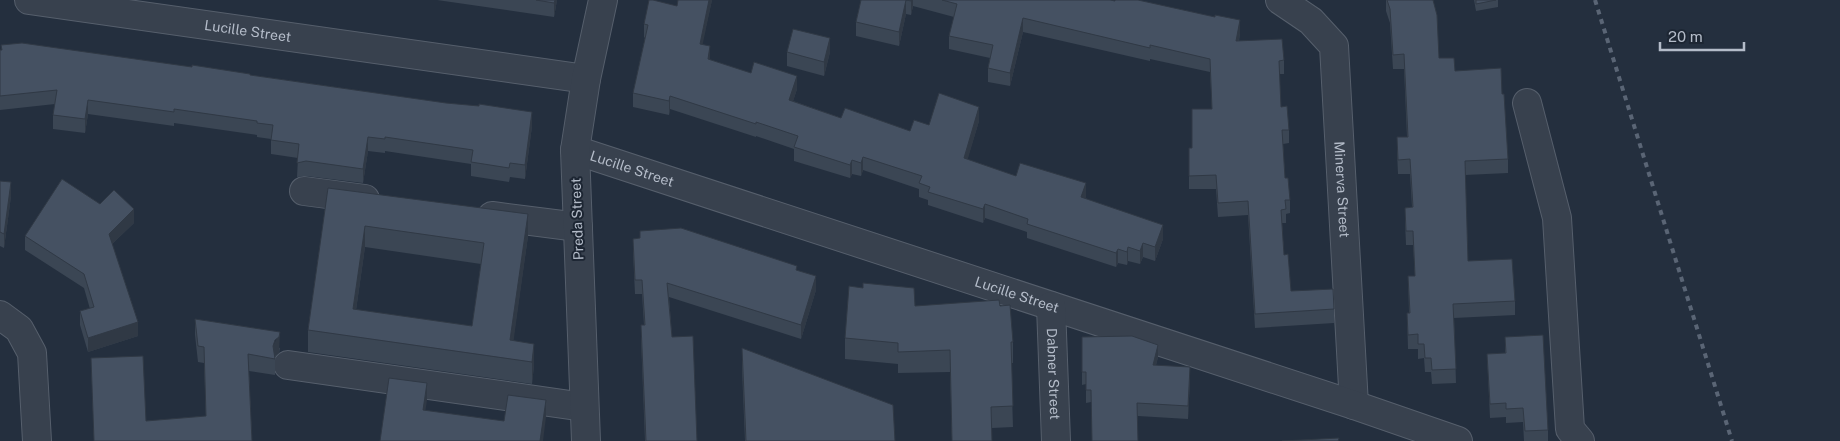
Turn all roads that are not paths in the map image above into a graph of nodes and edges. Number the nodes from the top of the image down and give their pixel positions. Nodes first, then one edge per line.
1 (29, 0) edge
2 (604, 0) edge
3 (1280, 0) edge
4 (586, 80) junction
5 (1527, 103) dead end
6 (575, 150) junction
7 (304, 191) dead end
8 (391, 202) edge
9 (468, 212) edge
10 (578, 227) junction
11 (1051, 306) junction
12 (0, 314) edge
13 (288, 365) dead end
14 (1354, 405) junction
15 (584, 407) junction
16 (36, 441) edge
17 (586, 441) edge
18 (1056, 441) edge
19 (1458, 441) edge
20 (1580, 441) edge

1 - 4 street, Lucille Street
2 - 4 street, Preda Street
3 - 14 street, Minerva Street
4 - 6 street, Preda Street
5 - 20 street
6 - 10 street, Preda Street
6 - 11 street, Lucille Street
7 - 8 street
9 - 10 street
10 - 15 street, Preda Street
11 - 14 street, Lucille Street
11 - 18 street, Dabner Street
12 - 16 street
13 - 15 street
14 - 19 street, Lucille Street
15 - 17 street, Preda Street

